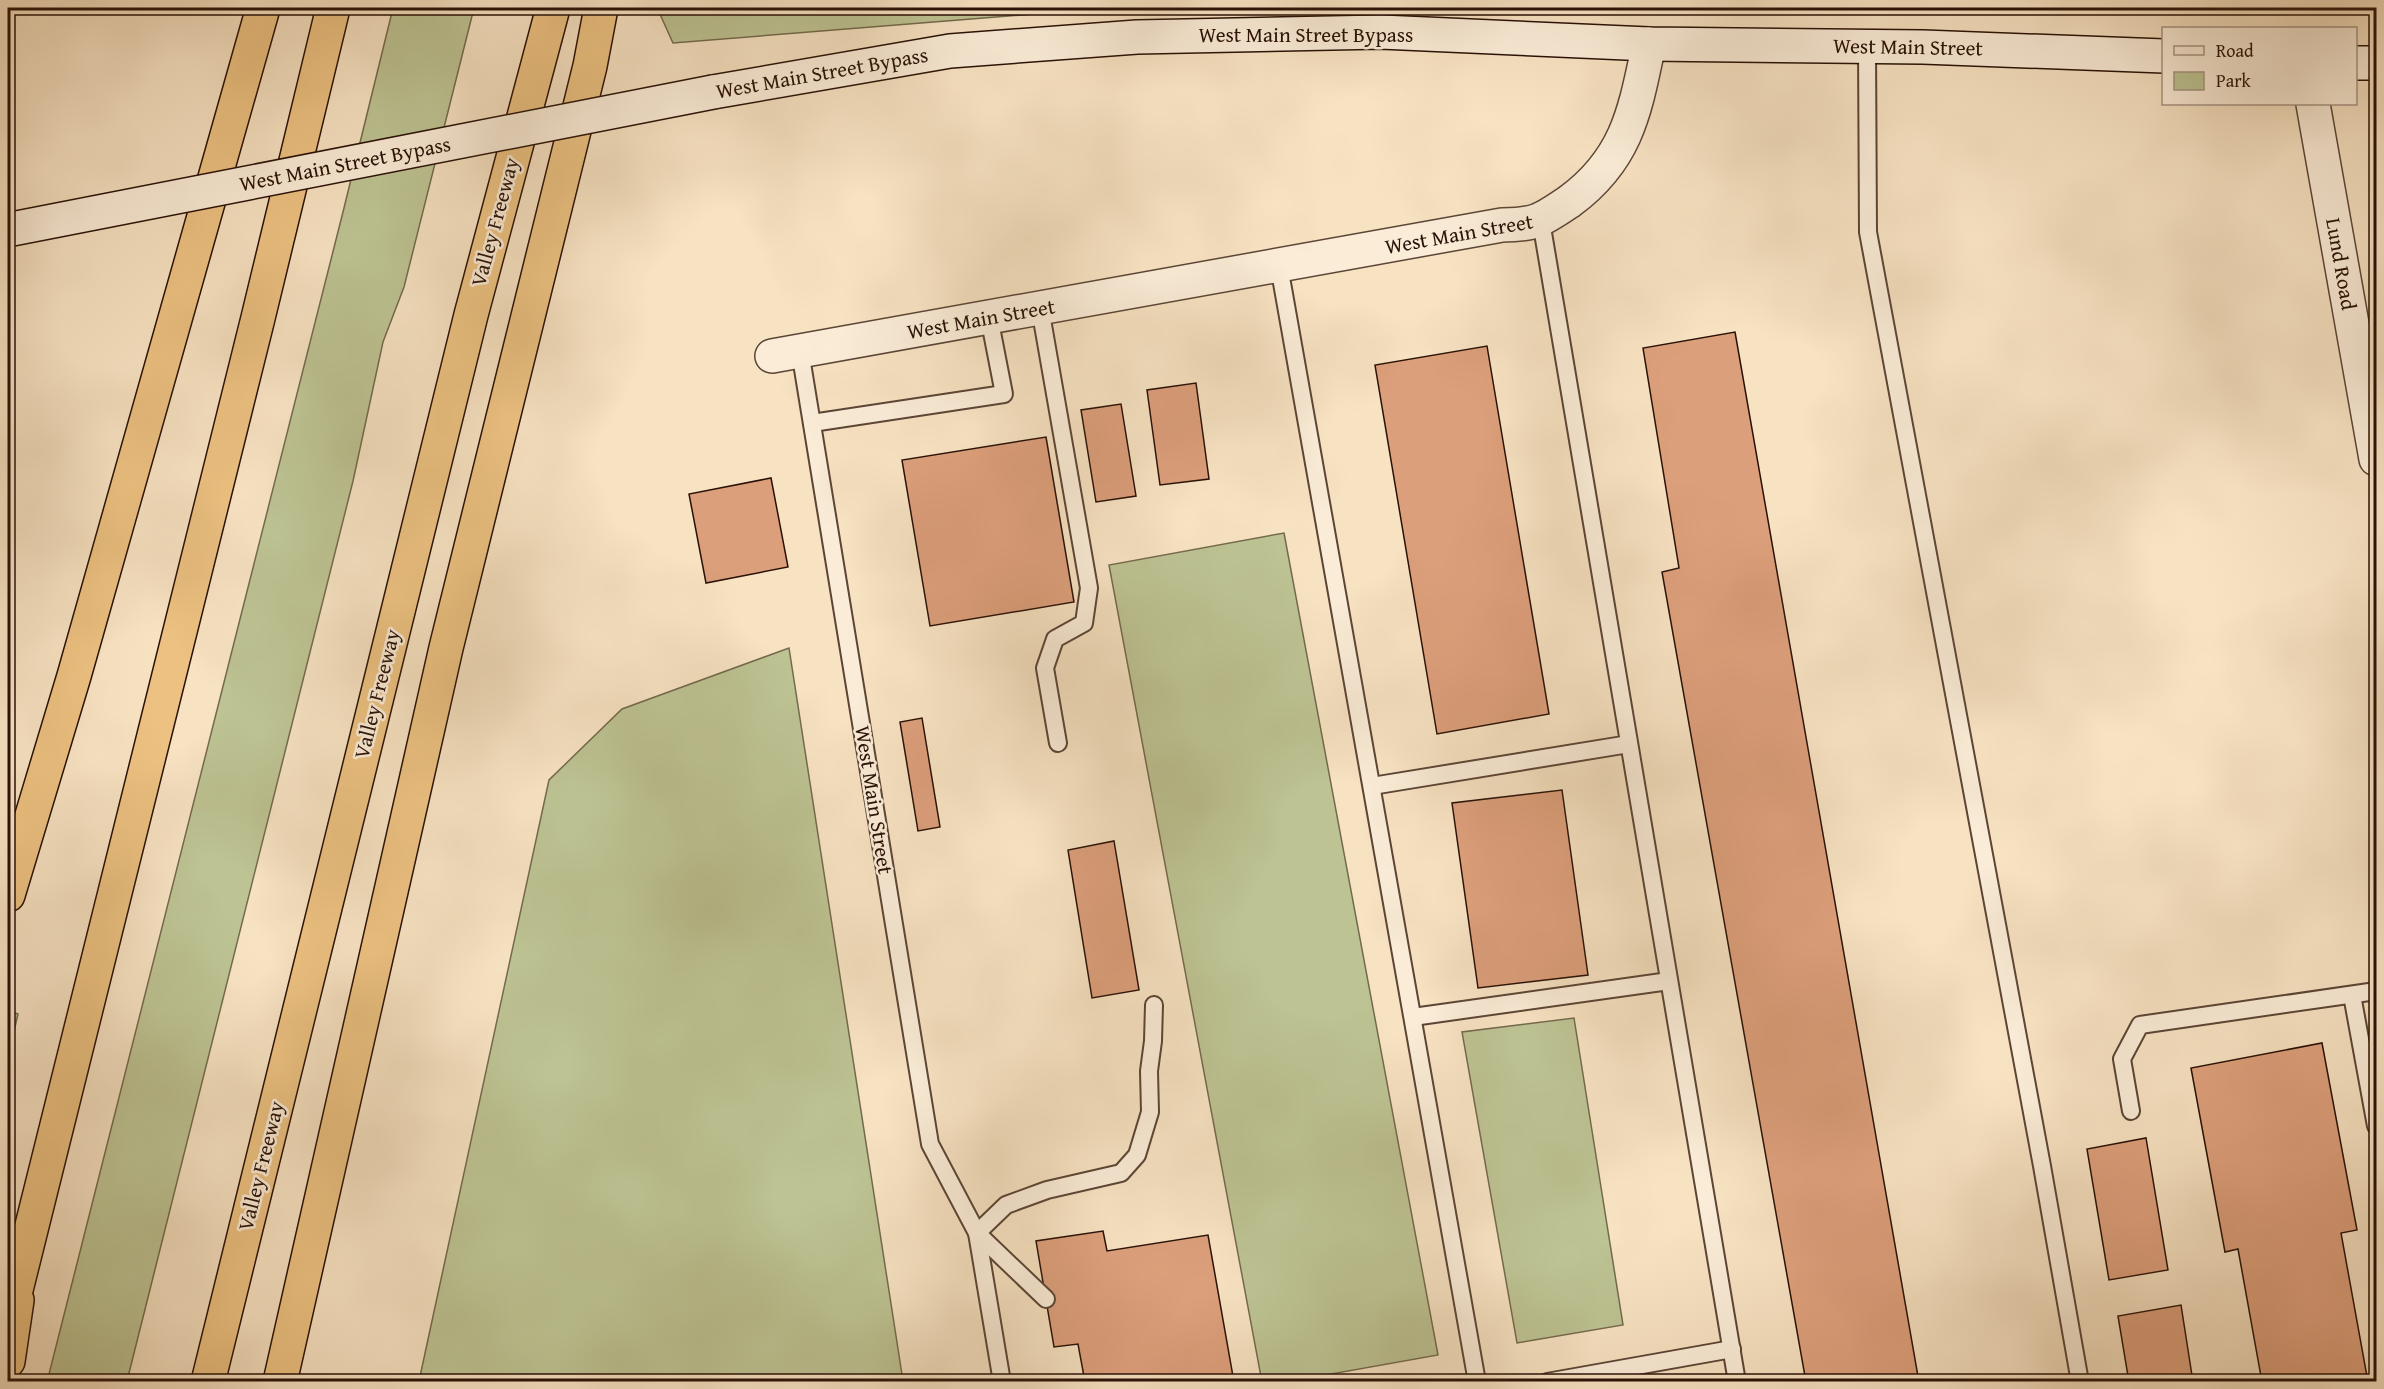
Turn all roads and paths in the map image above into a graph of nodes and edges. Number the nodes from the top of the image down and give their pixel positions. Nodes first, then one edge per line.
1 (263, 8) edge
2 (333, 8) edge
3 (553, 8) edge
4 (602, 8) edge
5 (1649, 44) junction
6 (1867, 46) junction
7 (2162, 56) edge
8 (2357, 63) edge
9 (2376, 63) edge
10 (2313, 105) edge
11 (1541, 221) junction
12 (10, 230) edge
13 (1278, 266) junction
14 (1040, 308) junction
15 (989, 317) junction
16 (786, 353) joint
17 (812, 423) junction
18 (2376, 459) edge
19 (1058, 743) dead end
20 (1629, 744) junction
21 (1372, 786) junction
22 (8, 895) edge
23 (1669, 981) junction
24 (2376, 991) edge
25 (2352, 995) junction
26 (1154, 1005) dead end
27 (1413, 1017) junction
28 (2131, 1111) dead end
29 (2376, 1126) edge
30 (977, 1233) junction
31 (23, 1266) junction
32 (1046, 1299) dead end
33 (8, 1322) edge
34 (1732, 1349) junction
35 (8, 1361) edge
36 (208, 1382) edge
37 (280, 1382) edge
38 (1002, 1382) edge
39 (1478, 1382) edge
40 (1547, 1382) edge
41 (1737, 1382) edge
42 (2080, 1382) edge

1 - 22 highway
2 - 31 highway
3 - 36 highway, Valley Freeway
4 - 37 highway
5 - 6 main road, West Main Street
5 - 11 main road, West Main Street
5 - 12 main road, West Main Street Bypass, bridge
6 - 7 main road, West Main Street
6 - 42 lane
8 - 9 main road
10 - 18 main road, Lund Road
11 - 13 main road, West Main Street
11 - 20 lane
13 - 14 main road, West Main Street
13 - 21 lane
14 - 15 main road, West Main Street
14 - 19 lane
15 - 16 main road, West Main Street
15 - 17 lane
16 - 17 lane, West Main Street
17 - 30 lane, West Main Street
20 - 21 lane
20 - 23 lane
21 - 27 lane
23 - 27 lane
23 - 34 lane
24 - 25 lane
25 - 28 lane
25 - 29 lane
26 - 30 lane
27 - 39 lane
30 - 32 lane
30 - 38 lane
31 - 33 highway
31 - 35 highway
34 - 40 lane
34 - 41 lane

